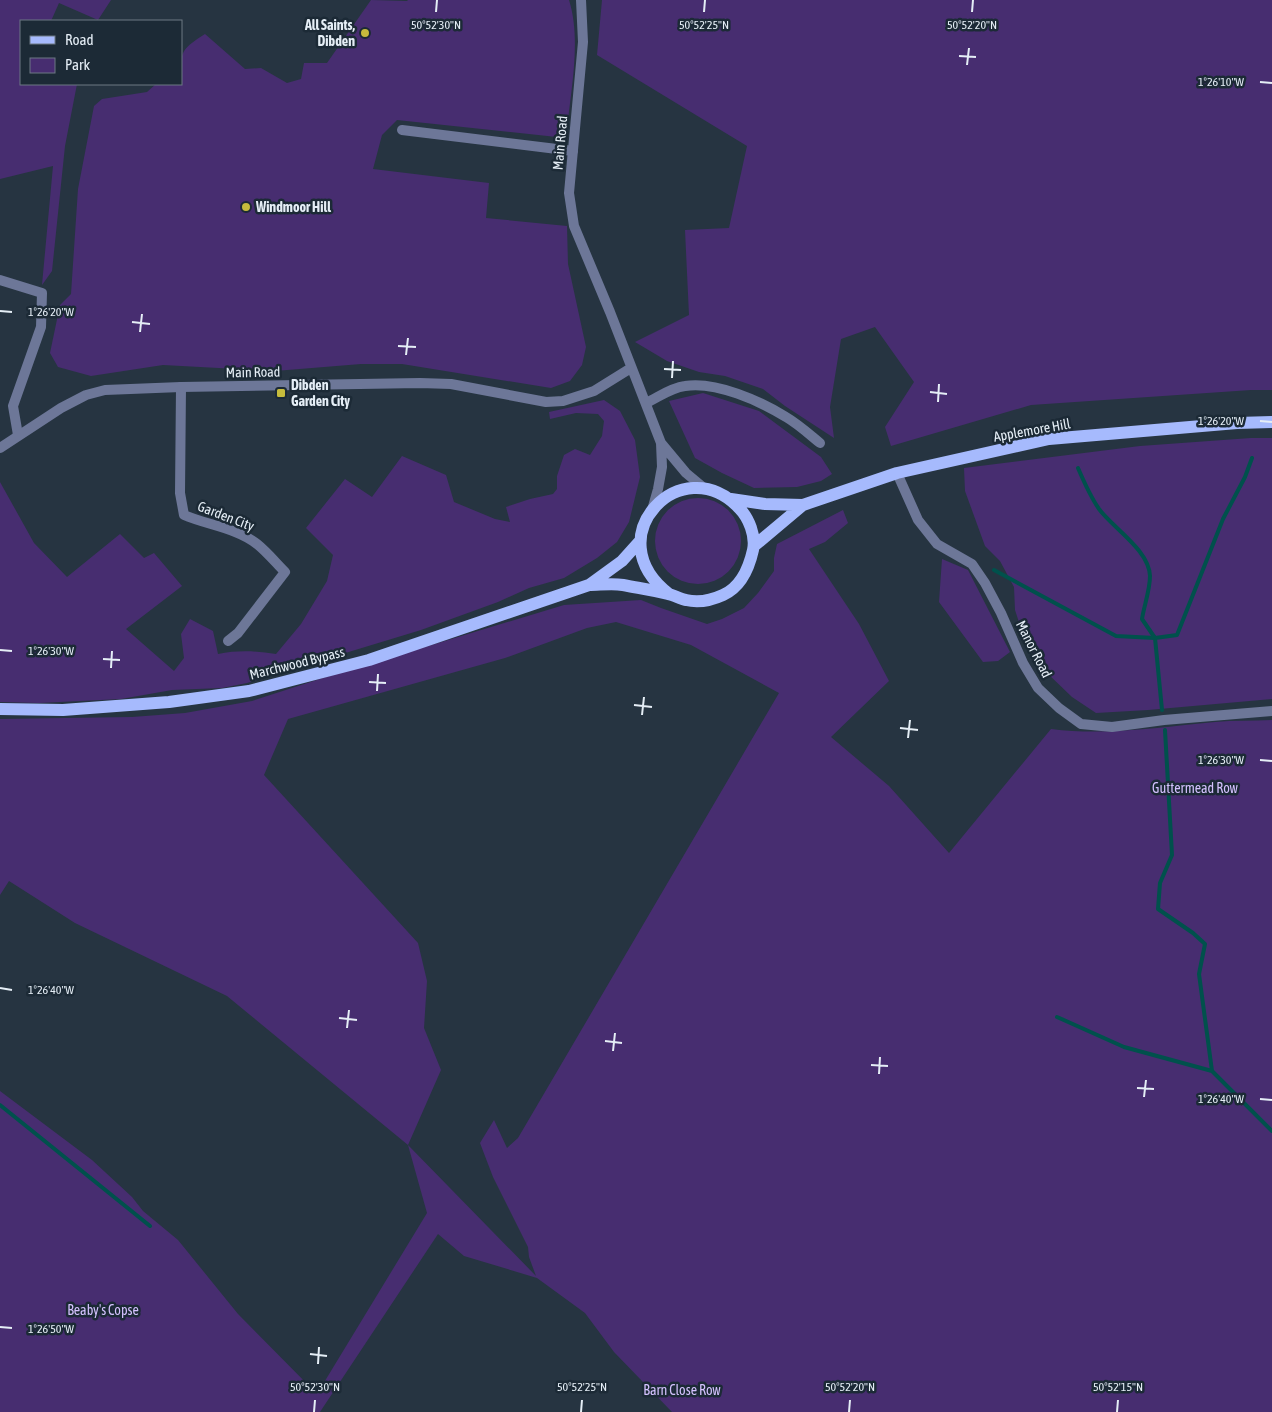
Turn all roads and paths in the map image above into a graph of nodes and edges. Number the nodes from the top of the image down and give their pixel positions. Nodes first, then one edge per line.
1 (582, 0) edge
2 (402, 130) dead end
3 (573, 151) junction
4 (0, 280) edge
5 (632, 368) junction
6 (181, 387) junction
7 (646, 403) junction
8 (1272, 422) edge
9 (18, 435) junction
10 (661, 443) junction
11 (820, 443) dead end
12 (0, 448) edge
13 (897, 473) junction
14 (704, 488) junction
15 (731, 499) junction
16 (803, 505) junction
17 (652, 510) junction
18 (640, 541) junction
19 (754, 546) junction
20 (589, 585) junction
21 (669, 594) junction
22 (228, 641) dead end
23 (0, 709) edge
24 (1272, 711) edge

1 - 3 street, Main Road
2 - 3 street
3 - 5 street, Main Road
4 - 9 street
5 - 6 street, Main Road
5 - 7 street, Main Road
6 - 9 street, Main Road
6 - 22 street, Garden City
7 - 10 street, Main Road
7 - 11 street
8 - 13 main road, Applemore Hill
9 - 12 street, Main Road
10 - 14 street, Main Road
10 - 17 street, Main Road
13 - 16 main road, Applemore Hill
13 - 24 street, Manor Road
14 - 15 main road
14 - 17 main road
15 - 16 main road, Applemore Hill
15 - 19 main road
16 - 19 main road, Applemore Hill
17 - 18 main road
18 - 20 main road, Marchwood Bypass
18 - 21 main road
19 - 21 main road
20 - 21 main road, Marchwood Bypass
20 - 23 main road, Marchwood Bypass

